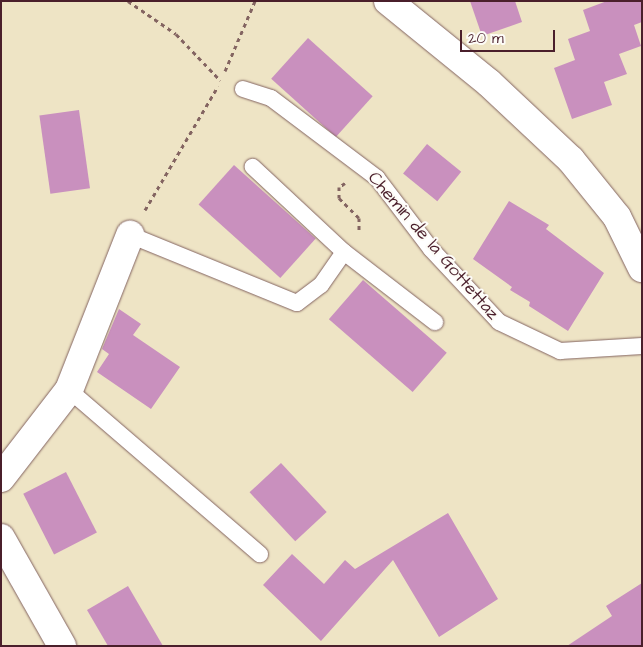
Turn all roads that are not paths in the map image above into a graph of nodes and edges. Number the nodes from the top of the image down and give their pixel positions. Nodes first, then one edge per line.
1 (388, 1) edge
2 (243, 89) road end
3 (253, 167) dead end
4 (130, 235) joint
5 (344, 252) junction
6 (642, 268) edge
7 (435, 322) dead end
8 (642, 346) edge
9 (70, 390) junction
10 (1, 478) edge
11 (1, 538) edge
12 (260, 554) dead end
13 (62, 646) edge

1 - 6 street
2 - 8 lane, Chemin de la Gottettaz
3 - 5 lane
4 - 5 lane
4 - 9 street
5 - 7 lane
9 - 10 street
9 - 12 lane
11 - 13 street

